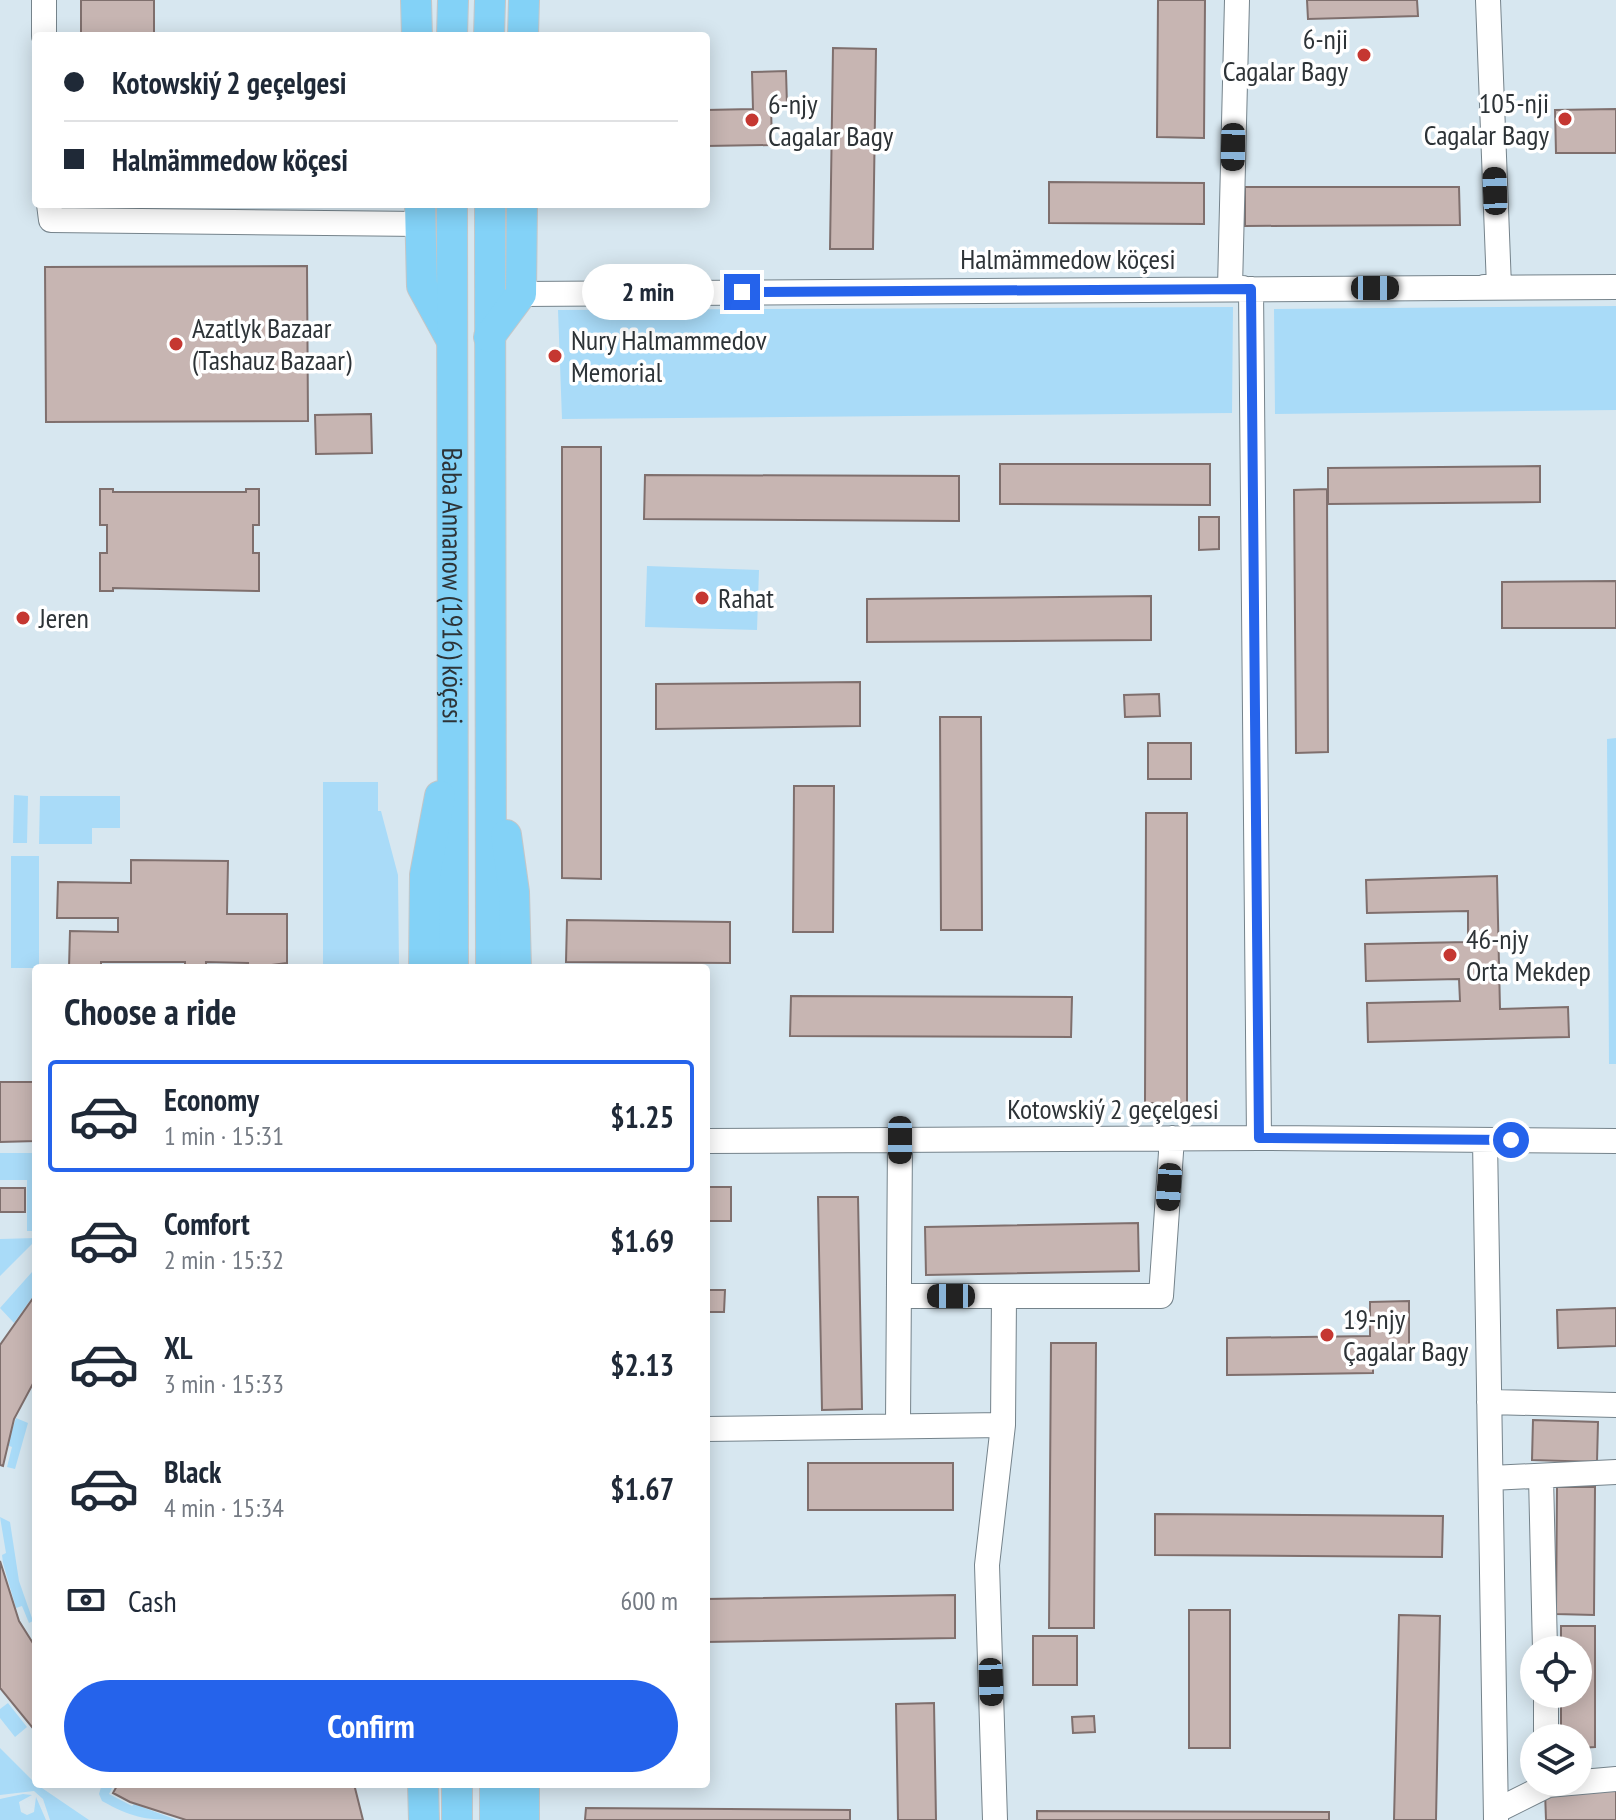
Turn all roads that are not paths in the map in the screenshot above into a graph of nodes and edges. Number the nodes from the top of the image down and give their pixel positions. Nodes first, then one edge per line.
1 (44, 0) edge
2 (416, 0) edge
3 (453, 0) edge
4 (490, 0) edge
5 (524, 0) edge
6 (1237, 0) edge
7 (1488, 0) edge
8 (44, 32) edge
9 (417, 32) edge
10 (452, 32) edge
11 (489, 32) edge
12 (523, 32) edge
13 (50, 208) edge
14 (452, 208) edge
15 (490, 208) edge
16 (522, 208) edge
17 (421, 214) edge
18 (1499, 287) junction
19 (1616, 287) edge
20 (1241, 288) junction
21 (521, 294) junction
22 (489, 337) junction
23 (454, 344) junction
24 (490, 724) junction
25 (453, 727) junction
26 (424, 964) edge
27 (453, 964) edge
28 (491, 964) edge
29 (516, 964) edge
30 (1172, 1138) junction
31 (1259, 1138) junction
32 (900, 1140) junction
33 (1485, 1140) junction
34 (710, 1141) edge
35 (1616, 1141) edge
36 (899, 1296) junction
37 (1004, 1296) junction
38 (1489, 1402) junction
39 (1616, 1405) edge
40 (898, 1424) junction
41 (1003, 1425) junction
42 (710, 1429) edge
43 (1616, 1472) edge
44 (1541, 1476) junction
45 (1491, 1478) junction
46 (1545, 1636) edge
47 (1616, 1779) edge
48 (1592, 1781) edge
49 (457, 1788) edge
50 (495, 1788) edge
51 (1528, 1796) edge
52 (422, 1804) edge
53 (526, 1804) edge
54 (1496, 1815) edge
55 (442, 1820) edge
56 (457, 1820) edge
57 (495, 1820) edge
58 (504, 1820) edge
59 (995, 1820) edge

1 - 8 street
2 - 9 main road
3 - 10 main road
4 - 11 main road
5 - 12 main road
6 - 20 street
7 - 18 street
13 - 17 street
14 - 23 main road, Baba Annanow (1916) köçesi
15 - 22 main road, Baba Annanow (1916) köçesi
16 - 21 main road
17 - 23 main road
18 - 19 street, Halmämmedow köçesi
18 - 20 street, Halmämmedow köçesi
20 - 21 street, Halmämmedow köçesi
20 - 31 street
21 - 22 main road
22 - 24 main road, Baba Annanow (1916) köçesi
23 - 25 main road, Baba Annanow (1916) köçesi
24 - 28 main road, Baba Annanow (1916) köçesi
24 - 29 main road
25 - 26 main road
25 - 27 main road, Baba Annanow (1916) köçesi
30 - 31 street, Kotowskiý 2 geçelgesi
30 - 32 street, Kotowskiý 2 geçelgesi
30 - 37 street
31 - 33 street, Kotowskiý 2 geçelgesi
32 - 34 street, Kotowskiý 2 geçelgesi
32 - 36 street
33 - 35 street, Kotowskiý 2 geçelgesi
33 - 38 street
36 - 37 street
36 - 40 street
37 - 41 street
38 - 39 street
38 - 45 street
40 - 41 street
40 - 42 street
41 - 59 street
43 - 44 street
44 - 45 street
44 - 46 street
45 - 54 street
47 - 48 street
49 - 56 main road
50 - 57 main road
51 - 54 street
52 - 55 main road
53 - 58 main road

